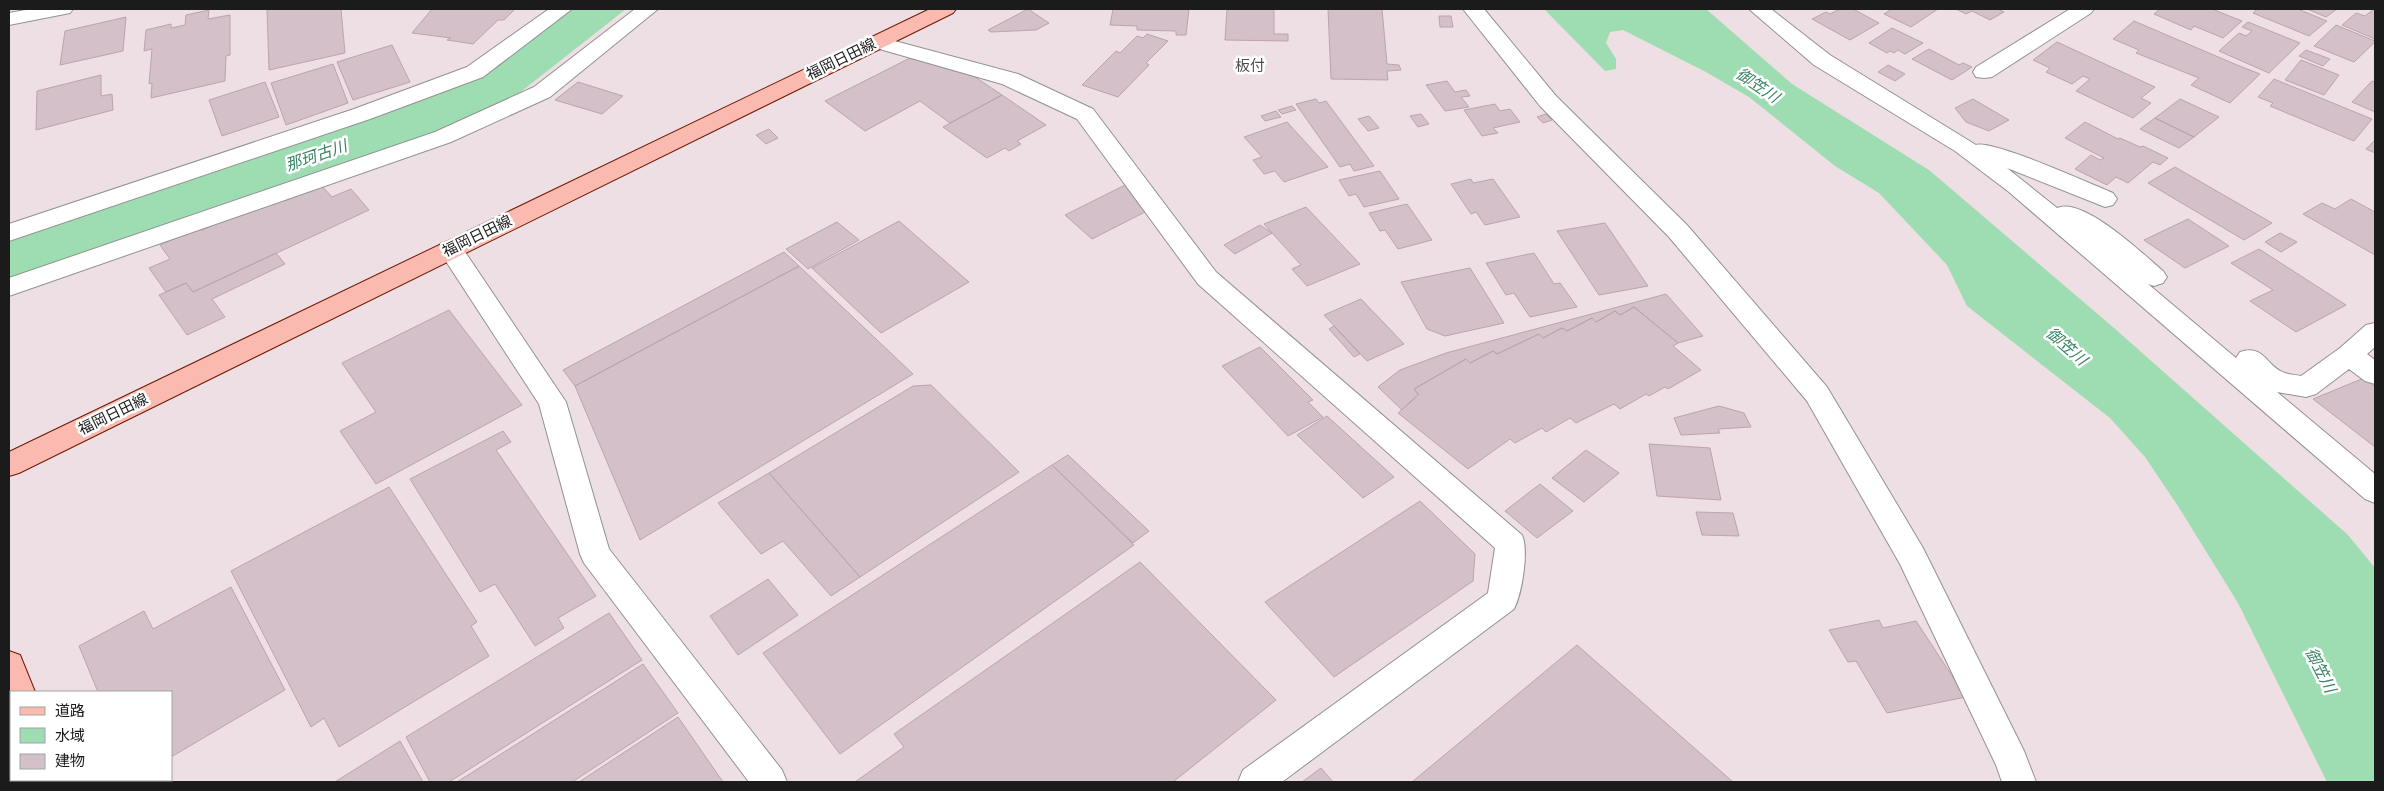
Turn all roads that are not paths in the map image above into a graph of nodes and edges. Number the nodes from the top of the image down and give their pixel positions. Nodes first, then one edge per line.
1 (63, 9) edge
2 (562, 9) edge
3 (648, 9) edge
4 (946, 9) edge
5 (1473, 9) edge
6 (1759, 9) edge
7 (2084, 9) edge
8 (9, 19) edge
9 (876, 42) junction
10 (1984, 72) dead end
11 (1963, 146) junction
12 (2017, 187) junction
13 (2105, 199) dead end
14 (9, 233) edge
15 (450, 249) junction
16 (9, 287) edge
17 (2375, 332) edge
18 (2349, 356) junction
19 (2375, 374) edge
20 (9, 466) edge
21 (2375, 491) edge
22 (9, 666) edge
23 (19, 691) edge
24 (770, 782) edge
25 (1255, 782) edge
26 (2019, 782) edge

1 - 8 street
2 - 14 street
3 - 16 street
4 - 9 main road, 福岡日田線
5 - 26 street
6 - 11 street
7 - 10 street
9 - 15 main road, 福岡日田線
9 - 25 street
11 - 12 street
11 - 13 street
12 - 18 street
12 - 21 street
15 - 20 main road, 福岡日田線
15 - 24 street
17 - 18 street
18 - 19 street
22 - 23 main road

